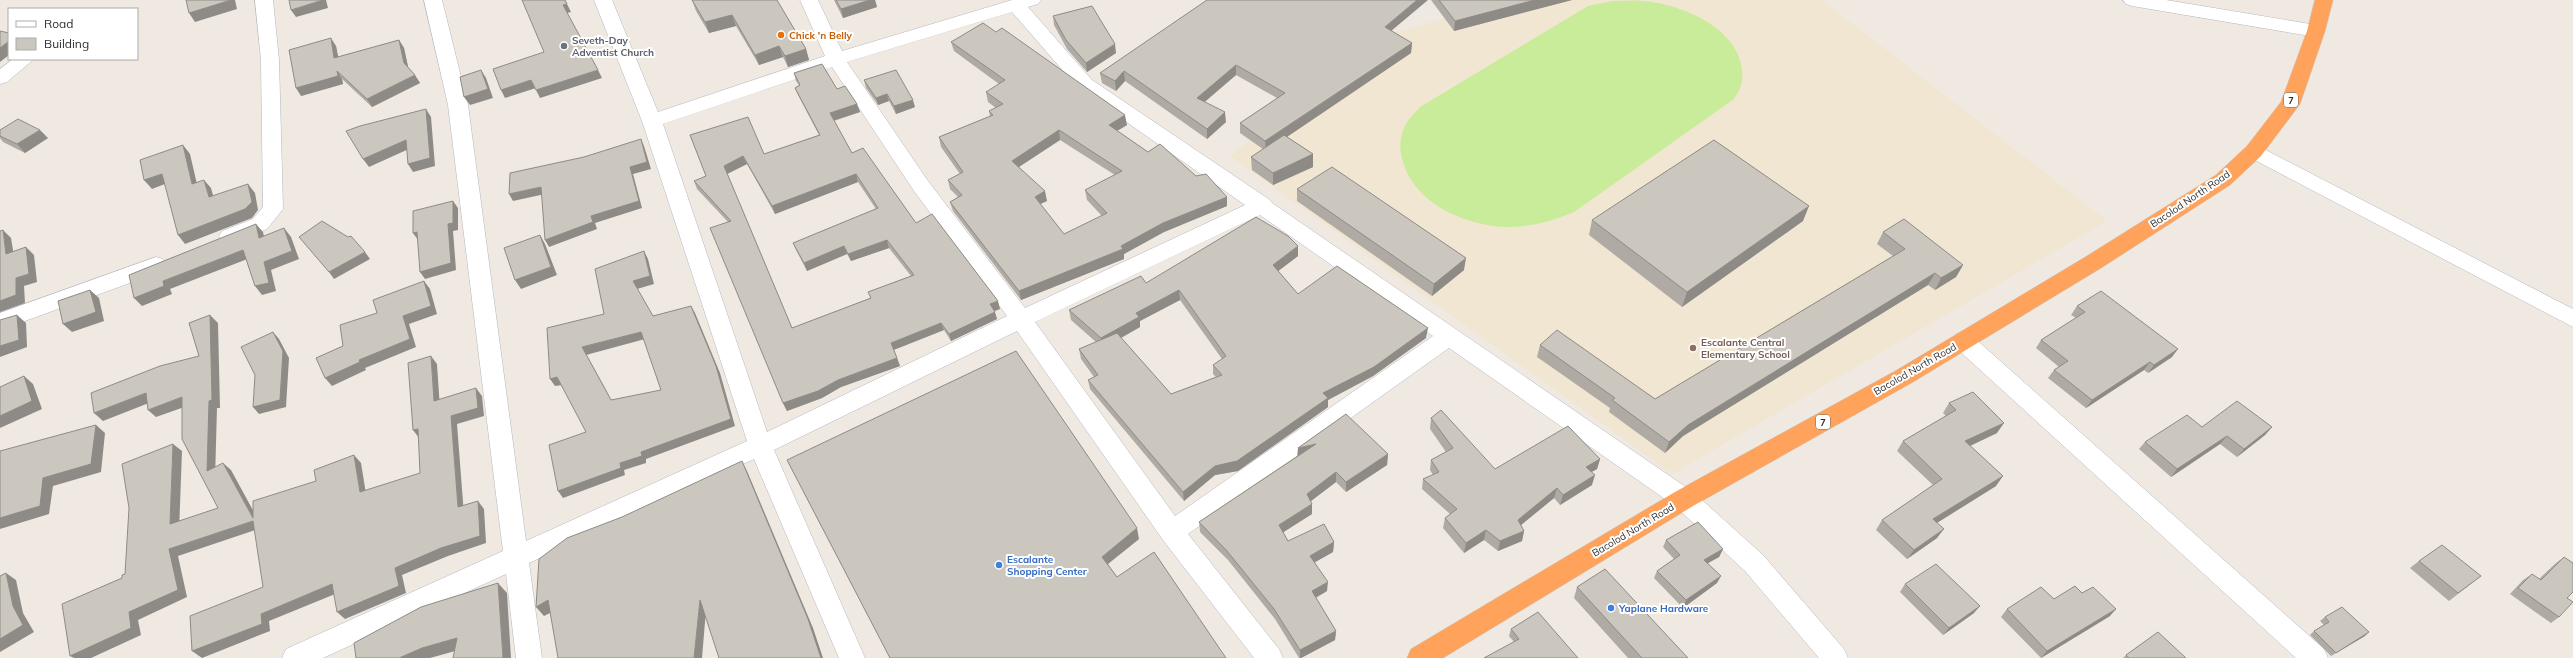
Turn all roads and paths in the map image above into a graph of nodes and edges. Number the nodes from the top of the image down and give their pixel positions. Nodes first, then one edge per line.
1 (264, 0) edge
2 (433, 0) edge
3 (603, 0) edge
4 (809, 0) edge
5 (2132, 0) edge
6 (2324, 0) edge
7 (1022, 2) edge
8 (2316, 31) junction
9 (836, 59) junction
10 (24, 60) edge
11 (0, 78) edge
12 (652, 121) junction
13 (2254, 151) junction
14 (1263, 205) junction
15 (210, 244) edge
16 (174, 258) edge
17 (1020, 319) junction
18 (2573, 319) edge
19 (0, 322) edge
20 (1447, 338) junction
21 (1963, 341) junction
22 (760, 446) junction
23 (1684, 500) junction
24 (1172, 532) junction
25 (516, 558) junction
26 (296, 658) edge
27 (529, 658) edge
28 (852, 658) edge
29 (1270, 658) edge
30 (1420, 658) edge
31 (1835, 658) edge
32 (2315, 658) edge

1 - 15 street
2 - 25 street
3 - 12 street
4 - 9 street
5 - 8 street
6 - 8 highway, Bacolod North Road / 7
7 - 9 street
7 - 14 street
8 - 13 highway, Bacolod North Road / 7
9 - 12 street
9 - 17 street
10 - 11 street
12 - 22 street
13 - 18 street
13 - 21 highway, Bacolod North Road / 7
14 - 17 street
14 - 20 street
16 - 19 street
17 - 22 street
17 - 24 street
20 - 23 street
20 - 24 street
21 - 23 highway, Bacolod North Road / 7
21 - 32 street
22 - 25 street
22 - 28 street
23 - 30 highway, Bacolod North Road / 7
23 - 31 street
24 - 29 street
25 - 26 street
25 - 27 street

